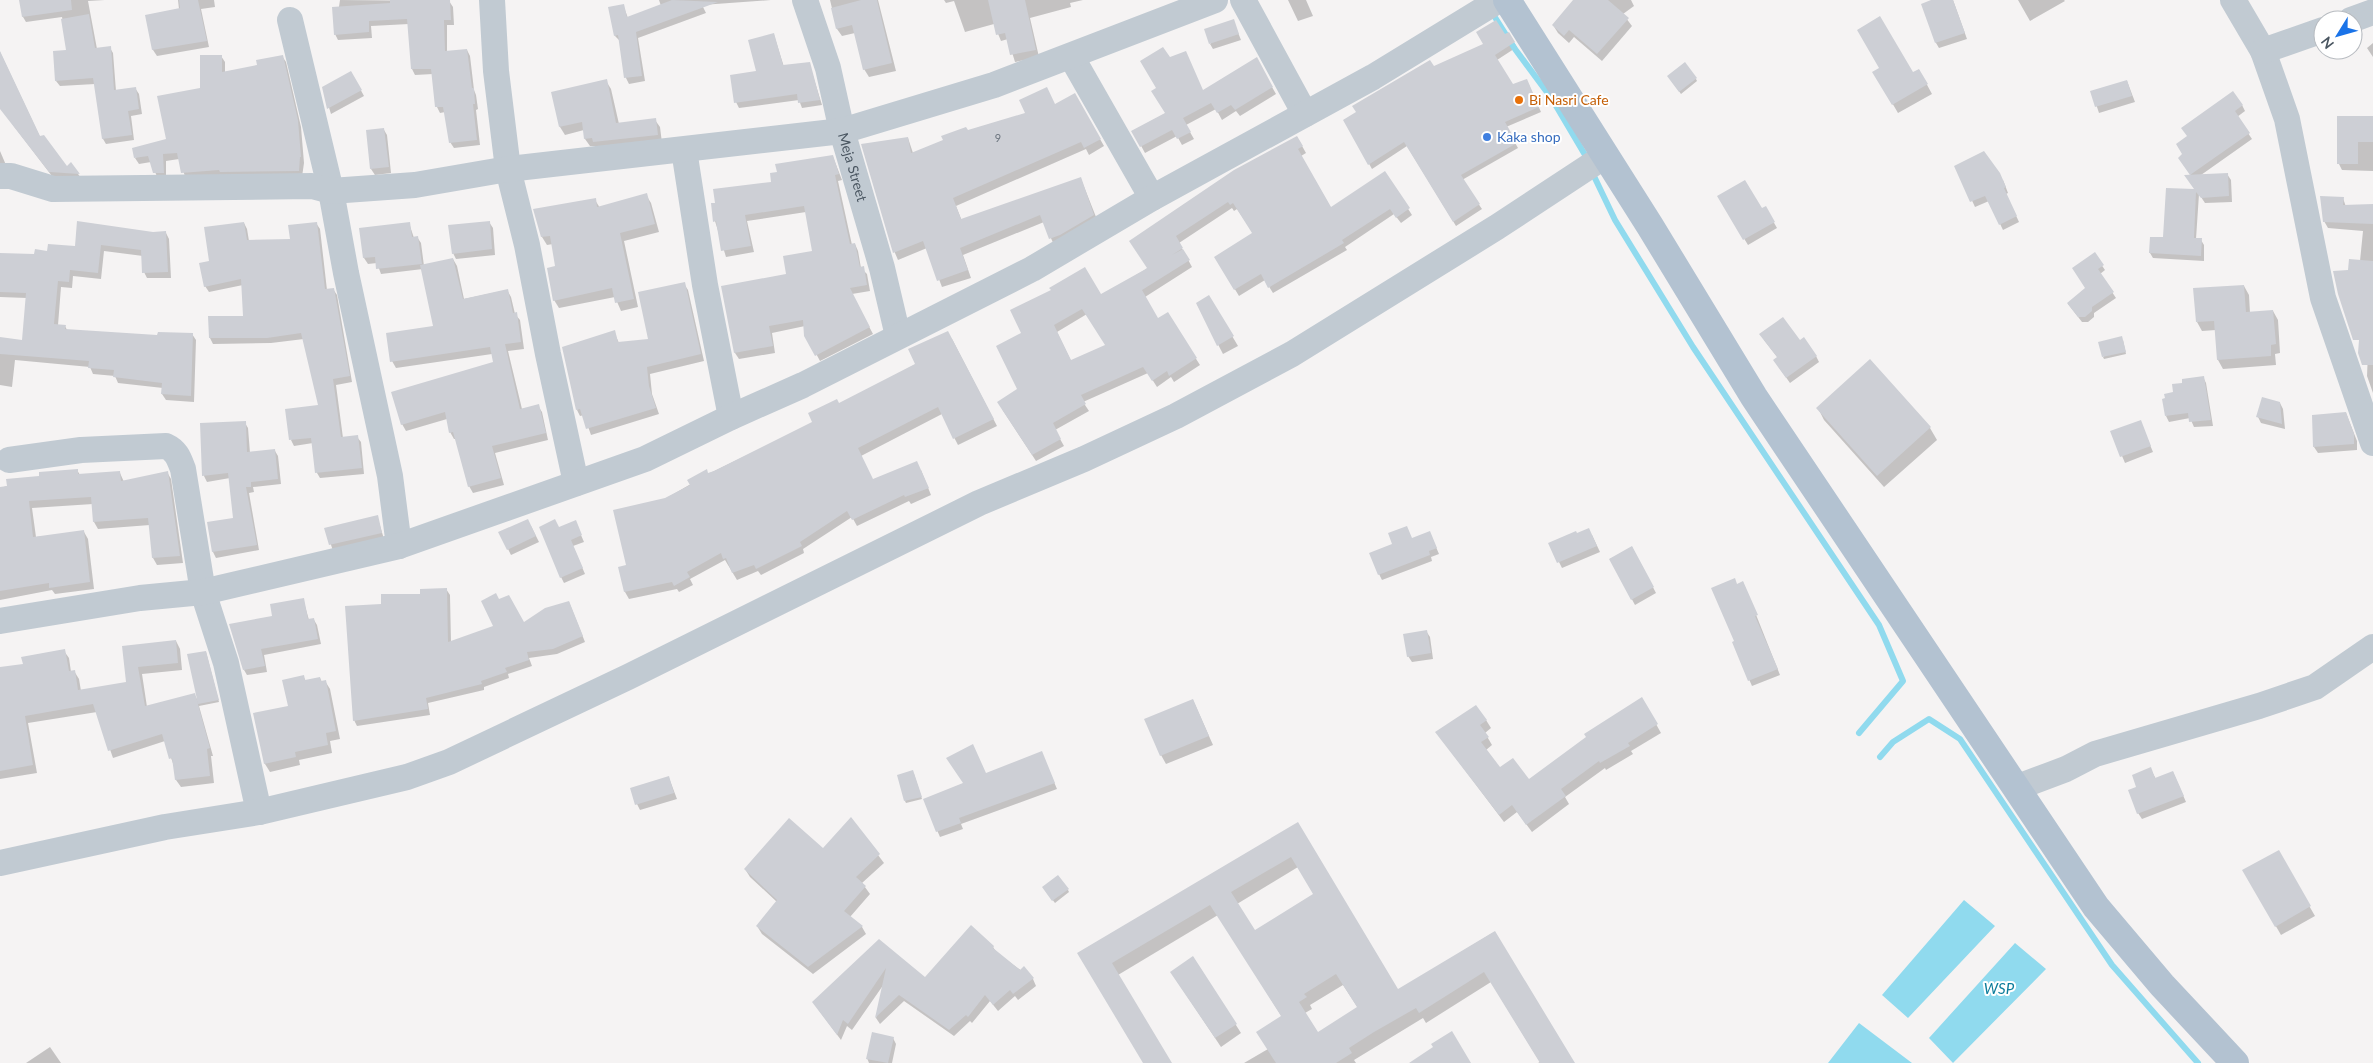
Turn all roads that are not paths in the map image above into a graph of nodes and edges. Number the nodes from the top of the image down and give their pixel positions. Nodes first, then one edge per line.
1 (492, 0) edge
2 (805, 0) edge
3 (1215, 0) edge
4 (1243, 0) edge
5 (1499, 0) edge
6 (1507, 0) edge
7 (2233, 0) edge
8 (290, 20) dead end
9 (2313, 34) edge
10 (2263, 51) junction
11 (1071, 56) junction
12 (1305, 114) junction
13 (842, 131) junction
14 (684, 150) junction
15 (1605, 156) junction
16 (508, 169) junction
17 (0, 176) edge
18 (331, 191) junction
19 (1152, 198) junction
20 (898, 336) junction
21 (731, 416) junction
22 (2373, 443) edge
23 (9, 460) dead end
24 (576, 483) junction
25 (399, 546) junction
26 (203, 592) junction
27 (0, 621) edge
28 (2373, 647) edge
29 (2018, 787) junction
30 (259, 812) junction
31 (0, 863) edge
32 (2235, 1063) edge

1 - 16 street
2 - 13 street, Meja Street
3 - 11 street
4 - 12 street
5 - 12 street
6 - 15 main road
7 - 10 street
8 - 18 street
9 - 10 street
10 - 22 street
11 - 13 street
11 - 19 street
12 - 19 street
13 - 14 street
13 - 20 street, Meja Street
14 - 16 street
14 - 21 street
15 - 29 main road
15 - 30 street
16 - 18 street
16 - 24 street
17 - 18 street
18 - 25 street
19 - 20 street
20 - 21 street
21 - 24 street
23 - 26 street
24 - 25 street
25 - 26 street
26 - 27 street
26 - 30 street
28 - 29 street
29 - 32 main road
30 - 31 street

